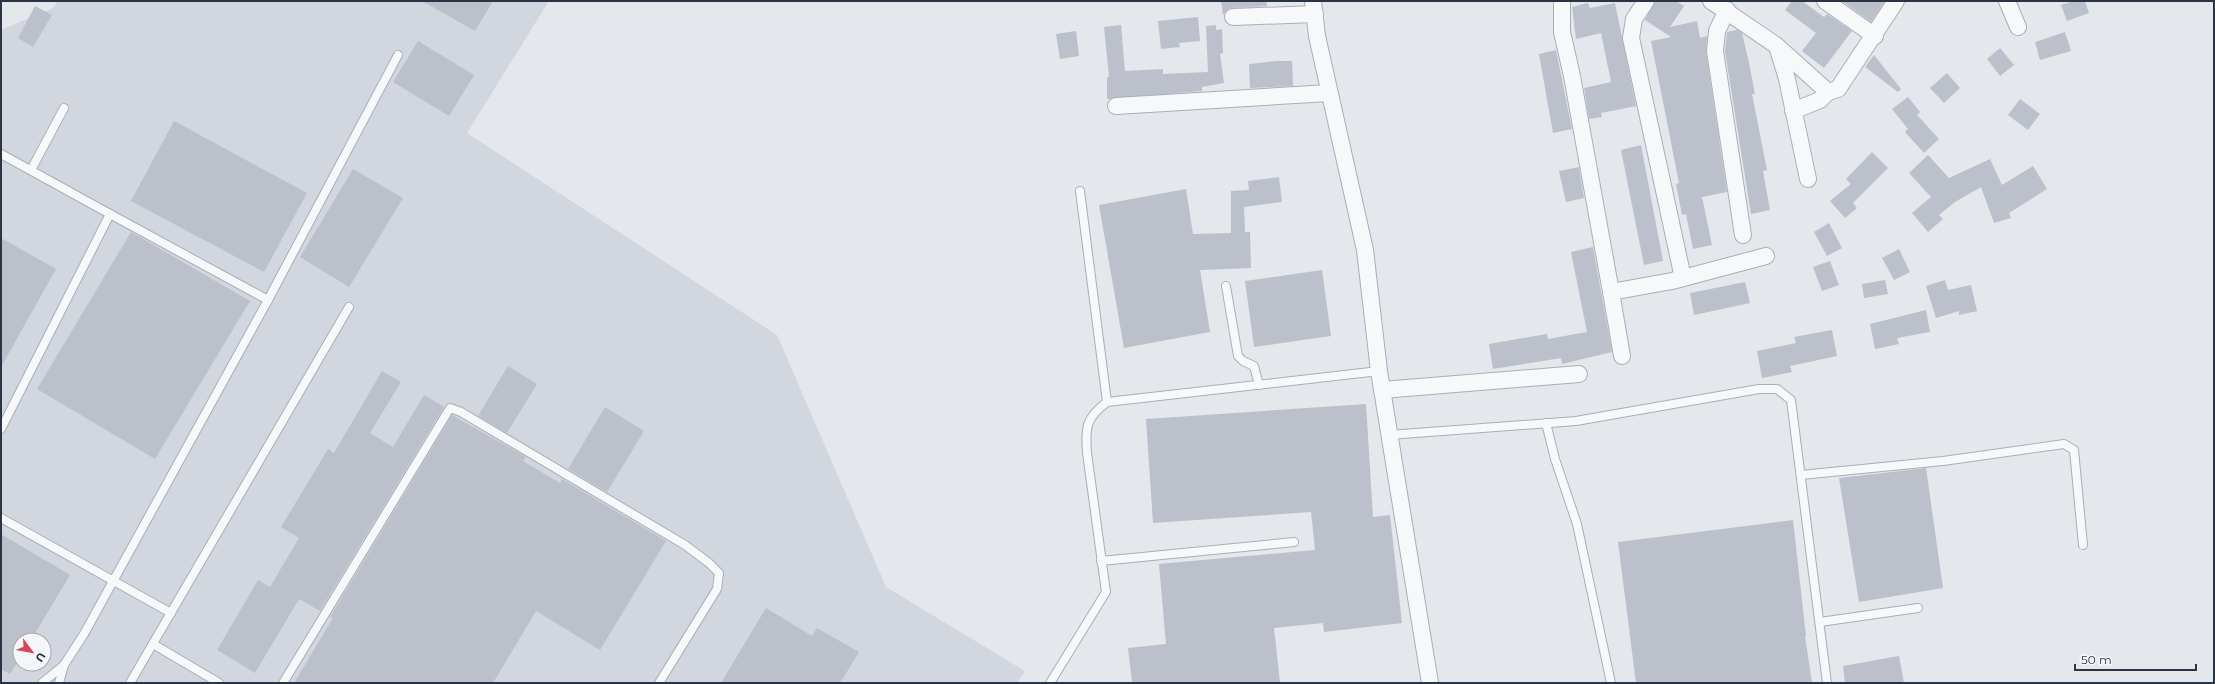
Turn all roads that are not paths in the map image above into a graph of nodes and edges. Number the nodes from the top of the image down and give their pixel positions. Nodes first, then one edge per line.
1 (1562, 1) edge
2 (1646, 1) edge
3 (1711, 1) edge
4 (1825, 1) edge
5 (1896, 1) edge
6 (2007, 1) edge
7 (1314, 8) edge
8 (1726, 10) junction
9 (1233, 17) dead end
10 (2018, 27) dead end
11 (1875, 36) junction
12 (1777, 46) junction
13 (398, 55) dead end
14 (1828, 92) junction
15 (1329, 93) junction
16 (1116, 106) dead end
17 (64, 108) dead end
18 (1793, 111) junction
19 (1, 154) edge
20 (31, 170) junction
21 (1808, 179) dead end
22 (1080, 192) dead end
23 (110, 214) junction
24 (1743, 235) dead end
25 (1766, 256) dead end
26 (1683, 278) junction
27 (1226, 286) dead end
28 (1611, 292) junction
29 (268, 300) junction
30 (349, 307) dead end
31 (1622, 356) dead end
32 (1379, 371) junction
33 (1579, 374) dead end
34 (1259, 384) junction
35 (1382, 390) junction
36 (1107, 402) junction
37 (1546, 423) junction
38 (1, 429) edge
39 (1389, 435) junction
40 (1801, 475) junction
41 (1, 518) edge
42 (1294, 542) dead end
43 (2083, 545) dead end
44 (1101, 561) junction
45 (113, 582) junction
46 (1918, 608) dead end
47 (171, 613) junction
48 (1820, 622) junction
49 (153, 644) junction
50 (64, 665) junction
51 (210, 681) edge
52 (42, 683) edge
53 (59, 683) edge
54 (130, 683) edge
55 (219, 683) edge
56 (283, 683) edge
57 (659, 683) edge
58 (1050, 683) edge
59 (1430, 683) edge
60 (1611, 683) edge
61 (1827, 683) edge

1 - 28 street
2 - 26 street
3 - 8 street
4 - 11 street
5 - 11 street
6 - 10 street
7 - 9 street
7 - 15 street
8 - 12 street
8 - 24 street
11 - 14 street
12 - 14 street
12 - 18 street
13 - 29 lane
14 - 18 street
15 - 16 street
15 - 32 street
17 - 20 lane
18 - 21 street
19 - 20 lane
20 - 23 lane
22 - 36 lane
23 - 29 lane
23 - 38 lane
25 - 26 street
26 - 28 street
27 - 34 lane
28 - 31 street
29 - 45 lane
30 - 47 lane
32 - 34 lane
32 - 35 street
33 - 35 street
34 - 36 lane
35 - 39 street
36 - 44 lane
37 - 39 lane
37 - 40 lane
37 - 60 lane
39 - 59 street
40 - 43 lane
40 - 48 lane
41 - 45 lane
42 - 44 lane
44 - 58 lane
45 - 47 lane
45 - 50 lane
46 - 48 lane
47 - 49 lane
48 - 61 lane
49 - 51 lane
49 - 54 lane
50 - 52 lane
50 - 53 lane
51 - 55 lane
56 - 57 lane

